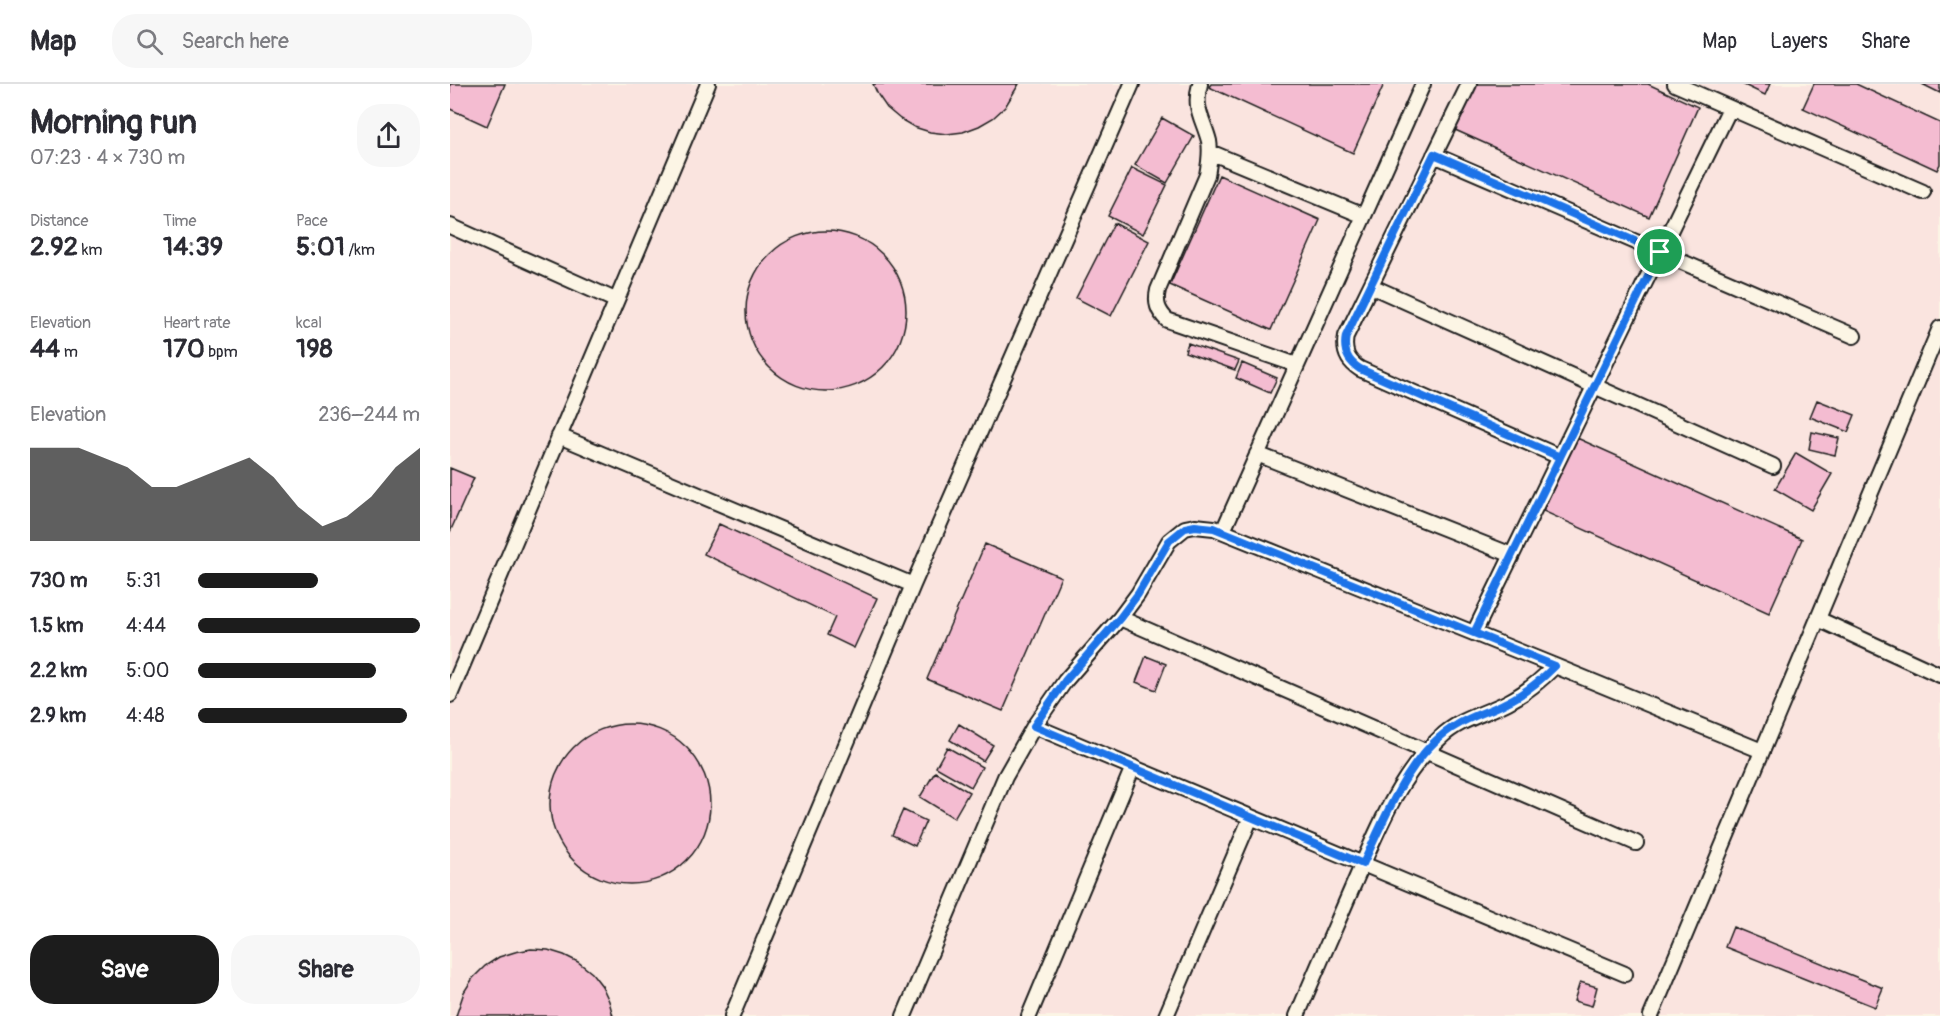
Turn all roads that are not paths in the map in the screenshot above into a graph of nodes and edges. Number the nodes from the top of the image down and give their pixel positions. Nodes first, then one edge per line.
1 (708, 84) edge
2 (1132, 84) edge
3 (1200, 84) edge
4 (1423, 84) edge
5 (1469, 84) edge
6 (1675, 84) edge
7 (1730, 108) junction
8 (1210, 152) junction
9 (1434, 154) junction
10 (1923, 192) dead end
11 (1364, 216) junction
12 (450, 226) edge
13 (1660, 252) junction
14 (1371, 286) junction
15 (615, 300) junction
16 (1940, 328) edge
17 (1854, 336) dead end
18 (1297, 365) junction
19 (1595, 386) junction
20 (558, 436) junction
21 (1257, 454) junction
22 (1560, 457) junction
23 (1773, 466) dead end
24 (1223, 531) junction
25 (1512, 555) junction
26 (913, 585) junction
27 (1120, 618) junction
28 (1818, 619) junction
29 (1474, 633) junction
30 (1555, 666) junction
31 (1940, 675) edge
32 (450, 695) edge
33 (1034, 726) junction
34 (1762, 751) junction
35 (1426, 752) junction
36 (1133, 767) junction
37 (1251, 817) junction
38 (1636, 843) dead end
39 (1363, 864) junction
40 (1624, 974) dead end
41 (732, 1016) edge
42 (904, 1016) edge
43 (1029, 1016) edge
44 (1166, 1016) edge
45 (1296, 1016) edge
46 (1651, 1016) edge

1 - 15 lane
2 - 26 lane
3 - 8 lane
4 - 11 lane
5 - 9 lane
6 - 7 lane
7 - 10 lane
7 - 13 lane
8 - 11 lane
8 - 18 lane
9 - 13 lane
9 - 14 lane
11 - 18 lane
12 - 15 lane
13 - 17 lane
13 - 19 lane
14 - 19 lane
14 - 22 lane
15 - 20 lane
16 - 28 lane
18 - 21 lane
19 - 22 lane
19 - 23 lane
20 - 26 lane
20 - 32 lane
21 - 24 lane
21 - 25 lane
22 - 25 lane
24 - 27 lane
24 - 29 lane
25 - 29 lane
26 - 41 lane
27 - 33 lane
27 - 35 lane
28 - 31 lane
28 - 34 lane
29 - 30 lane
30 - 34 lane
30 - 35 lane
33 - 36 lane
33 - 42 lane
34 - 46 lane
35 - 38 lane
35 - 39 lane
36 - 37 lane
36 - 43 lane
37 - 39 lane
37 - 44 lane
39 - 40 lane
39 - 45 lane

